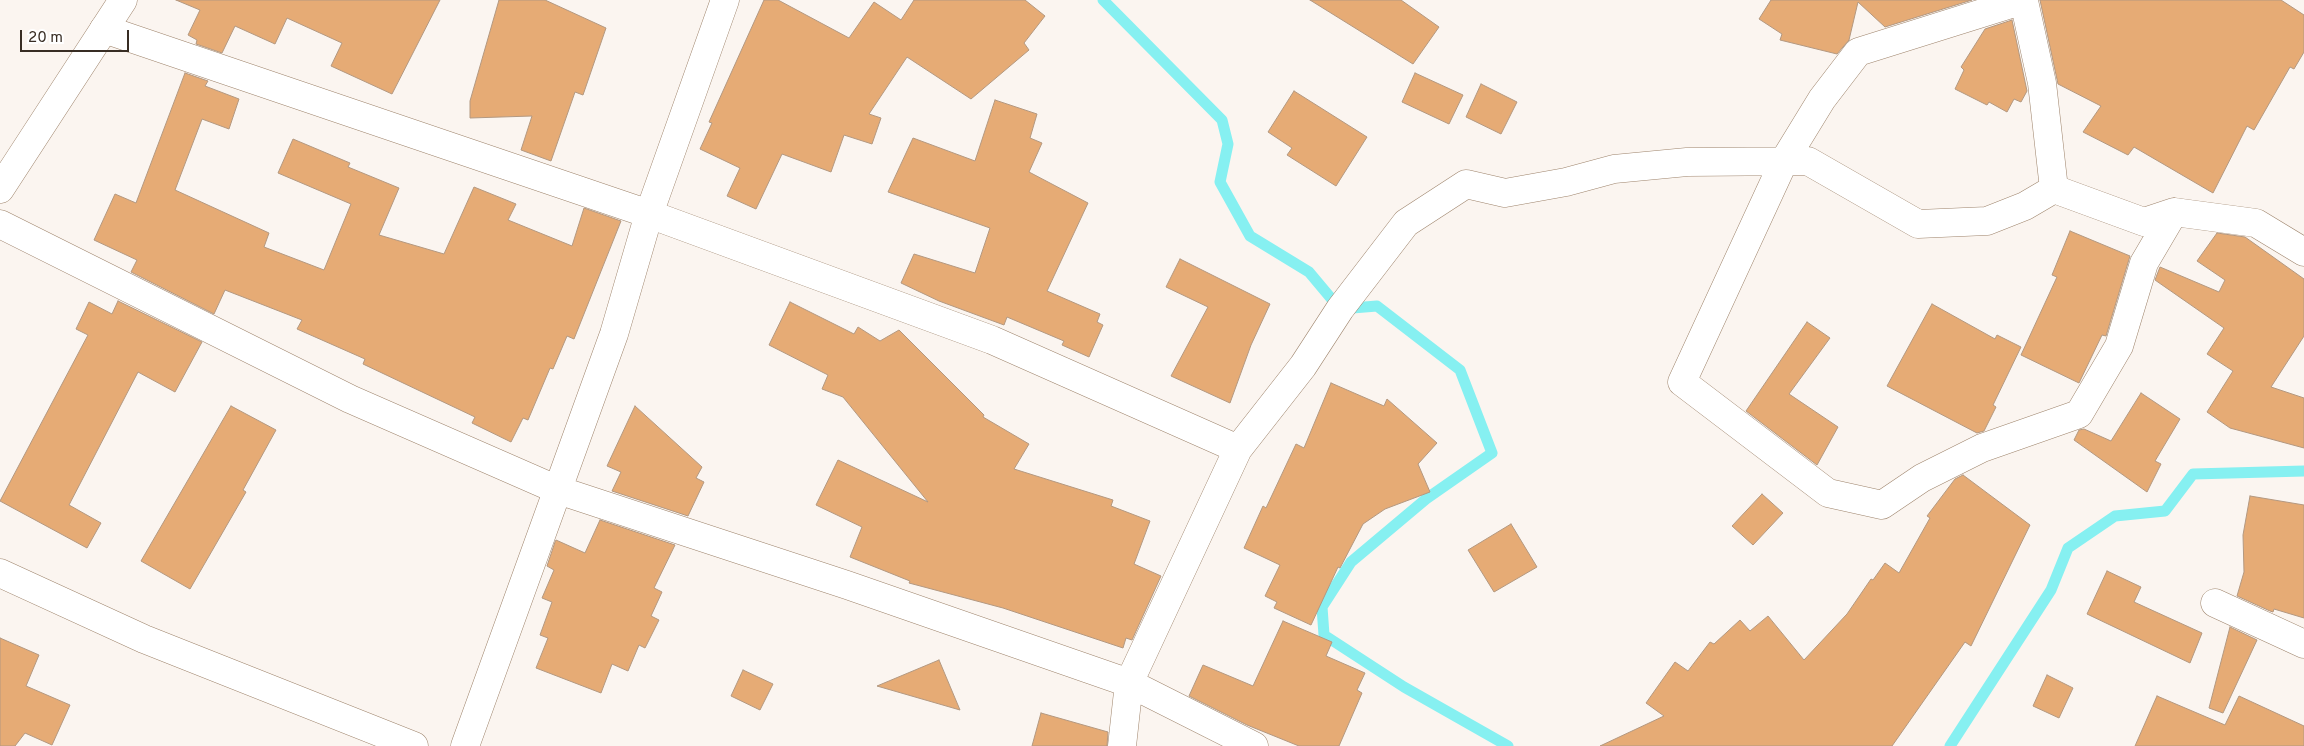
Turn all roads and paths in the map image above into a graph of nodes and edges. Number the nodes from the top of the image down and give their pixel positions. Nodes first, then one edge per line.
1 (123, 0) edge
2 (725, 0) edge
3 (2024, 0) edge
4 (104, 29) junction
5 (1784, 161) junction
6 (3, 178) edge
7 (2054, 190) junction
8 (2174, 212) junction
9 (649, 214) junction
10 (0, 224) edge
11 (2304, 252) edge
12 (1238, 449) junction
13 (558, 490) junction
14 (0, 573) edge
15 (2215, 603) dead end
16 (2304, 644) edge
17 (1129, 683) junction
18 (414, 746) edge
19 (465, 746) edge
20 (1122, 746) edge
21 (1254, 746) edge

1 - 4 street
2 - 9 street
3 - 5 street
3 - 7 street
4 - 6 street
4 - 9 street
5 - 7 street
5 - 8 street
5 - 12 street
7 - 8 street
8 - 11 street
9 - 12 street
9 - 13 street
10 - 13 street
12 - 17 street
13 - 17 street
13 - 19 street
14 - 18 street
15 - 16 street
17 - 20 street
17 - 21 street

